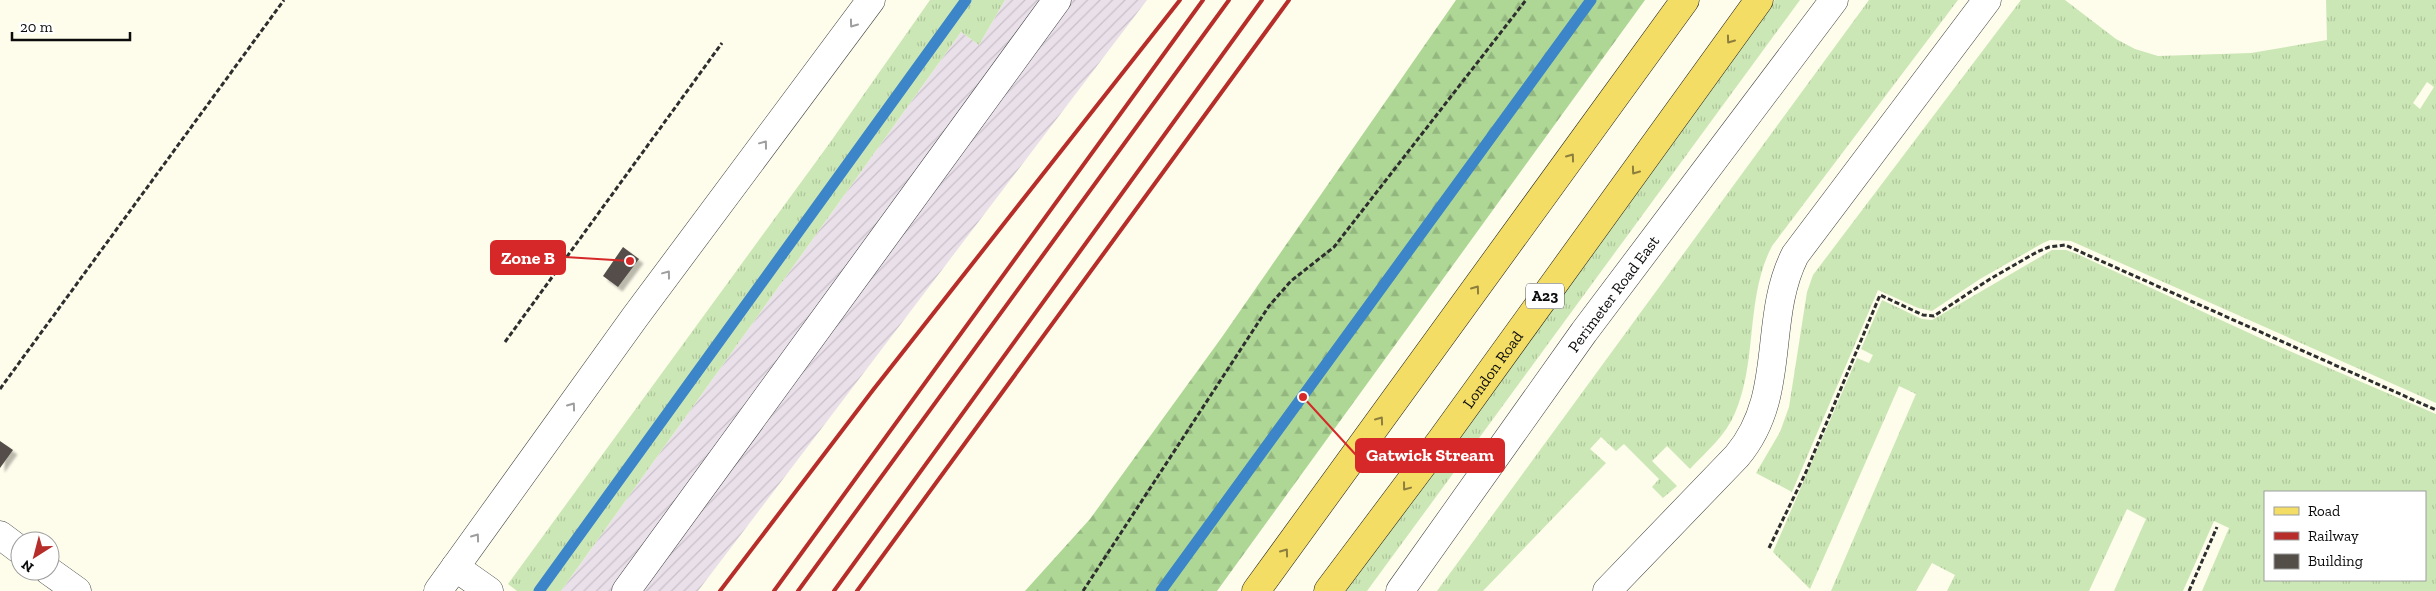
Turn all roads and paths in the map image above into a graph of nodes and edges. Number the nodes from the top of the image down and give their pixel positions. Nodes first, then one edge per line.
1 (284, 0) edge
2 (871, 0) edge
3 (1058, 0) edge
4 (1526, 0) edge
5 (1685, 0) edge
6 (1759, 0) edge
7 (1834, 0) edge
8 (1987, 0) edge
9 (722, 43) dead end
10 (505, 342) dead end
11 (0, 389) edge
12 (2436, 410) edge
13 (2217, 527) dead end
14 (1769, 548) dead end
15 (455, 567) junction
16 (60, 579) edge
17 (77, 591) edge
18 (438, 591) edge
19 (489, 591) edge
20 (626, 591) edge
21 (1083, 591) edge
22 (1256, 591) edge
23 (1328, 591) edge
24 (1400, 591) edge
25 (1607, 591) edge
26 (2189, 591) edge

1 - 11 path
2 - 15 street
3 - 20 street
4 - 21 path
22 -> 5 main road
6 -> 23 main road, London Road / A23
7 - 24 street, Perimeter Road East
8 - 25 street
9 - 10 path
12 - 14 path
13 - 26 path
15 - 18 street
15 - 19 street
16 - 17 street

